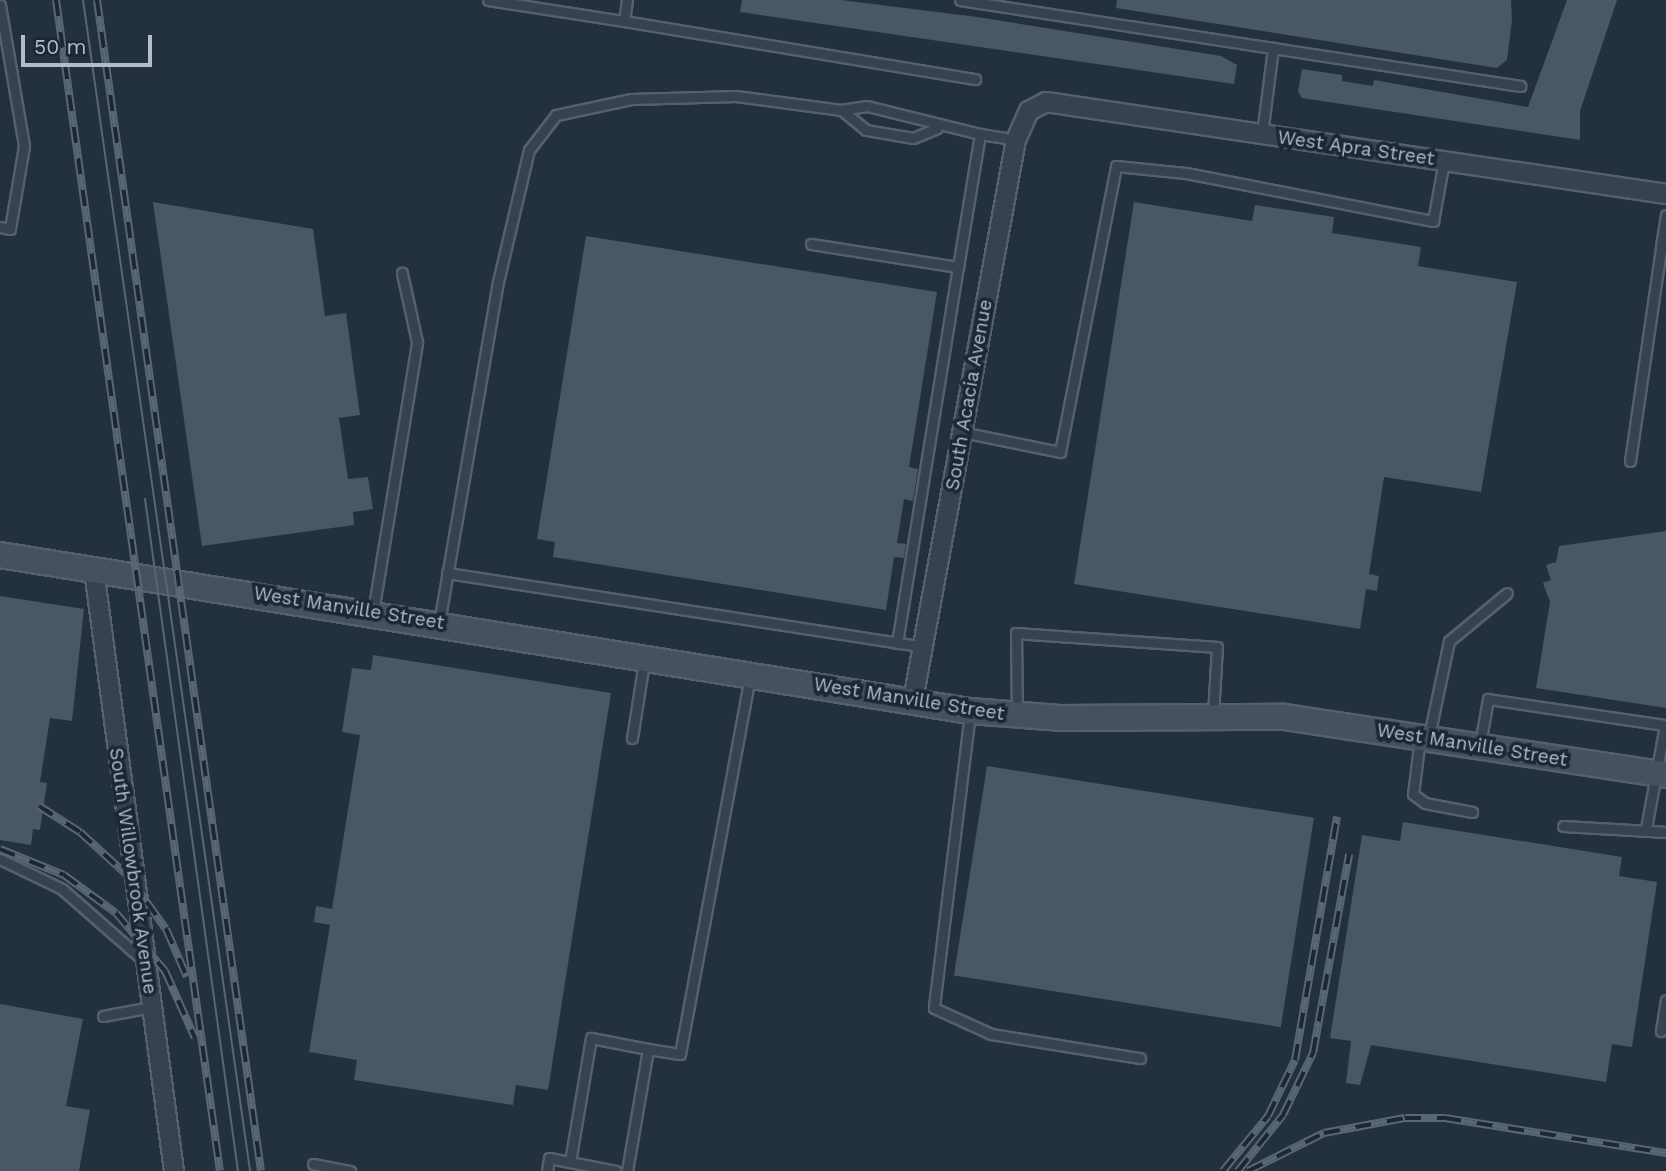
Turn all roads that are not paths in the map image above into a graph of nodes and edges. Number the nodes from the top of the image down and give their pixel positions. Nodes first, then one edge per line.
1 (488, 0) edge
2 (627, 0) edge
3 (960, 0) edge
4 (0, 5) edge
5 (624, 21) junction
6 (1273, 48) junction
7 (975, 79) dead end
8 (1520, 86) dead end
9 (1046, 102) joint
10 (841, 110) junction
11 (937, 128) junction
12 (980, 134) junction
13 (1262, 134) junction
14 (1016, 140) junction
15 (1444, 161) junction
16 (1666, 194) edge
17 (1666, 215) edge
18 (0, 227) edge
19 (811, 244) dead end
20 (1663, 249) edge
21 (958, 267) junction
22 (402, 273) dead end
23 (962, 432) junction
24 (1630, 461) dead end
25 (0, 555) edge
26 (94, 570) junction
27 (447, 573) junction
28 (1507, 593) dead end
29 (373, 612) junction
30 (439, 623) junction
31 (897, 643) junction
32 (923, 647) junction
33 (645, 656) junction
34 (751, 673) junction
35 (913, 700) junction
36 (970, 711) junction
37 (1213, 715) junction
38 (1017, 716) junction
39 (1425, 737) junction
40 (632, 738) dead end
41 (1479, 746) junction
42 (1661, 775) edge
43 (1472, 812) dead end
44 (1563, 826) dead end
45 (1646, 829) junction
46 (1666, 832) edge
47 (0, 859) edge
48 (145, 962) junction
49 (1666, 1000) edge
50 (151, 1007) junction
51 (103, 1016) dead end
52 (1661, 1031) dead end
53 (579, 1036) dead end
54 (591, 1038) junction
55 (649, 1049) junction
56 (1140, 1058) dead end
57 (569, 1162) junction
58 (313, 1164) dead end
59 (174, 1171) edge
60 (350, 1171) edge
61 (547, 1171) edge
62 (616, 1171) edge
63 (627, 1171) edge

1 - 5 lane
2 - 5 lane
3 - 6 lane
4 - 18 lane
5 - 7 lane
6 - 8 lane
6 - 13 lane
9 - 13 street, West Apra Street
9 - 14 street, South Acacia Avenue
10 - 11 lane
10 - 11 lane
10 - 27 lane
11 - 12 lane
12 - 14 lane
12 - 21 lane
13 - 15 street, West Apra Street
14 - 23 street, South Acacia Avenue
15 - 16 street, West Apra Street
15 - 23 lane
17 - 20 lane
19 - 21 lane
20 - 24 lane
21 - 31 lane
22 - 29 lane
23 - 32 street, South Acacia Avenue
25 - 26 street, West Manville Street
26 - 29 street, West Manville Street
26 - 48 street, South Willowbrook Avenue
27 - 30 lane
27 - 31 lane
28 - 39 lane
29 - 30 street, West Manville Street
30 - 33 street, West Manville Street
31 - 32 lane
32 - 35 street, South Acacia Avenue
33 - 34 street, West Manville Street
33 - 40 lane
34 - 35 street, West Manville Street
34 - 55 lane
35 - 36 street, West Manville Street
36 - 38 street, West Manville Street
36 - 56 lane
37 - 38 street, West Manville Street
37 - 38 lane
37 - 39 street, West Manville Street
39 - 41 street, West Manville Street
39 - 43 lane
41 - 42 street, West Manville Street
41 - 42 lane
42 - 45 lane
44 - 45 lane
45 - 46 lane
47 - 48 lane
48 - 50 street, South Willowbrook Avenue
49 - 52 lane
50 - 51 lane
50 - 59 street, South Willowbrook Avenue
53 - 54 lane
54 - 55 lane
54 - 57 lane
55 - 63 lane
57 - 61 lane
57 - 62 lane
58 - 60 lane

